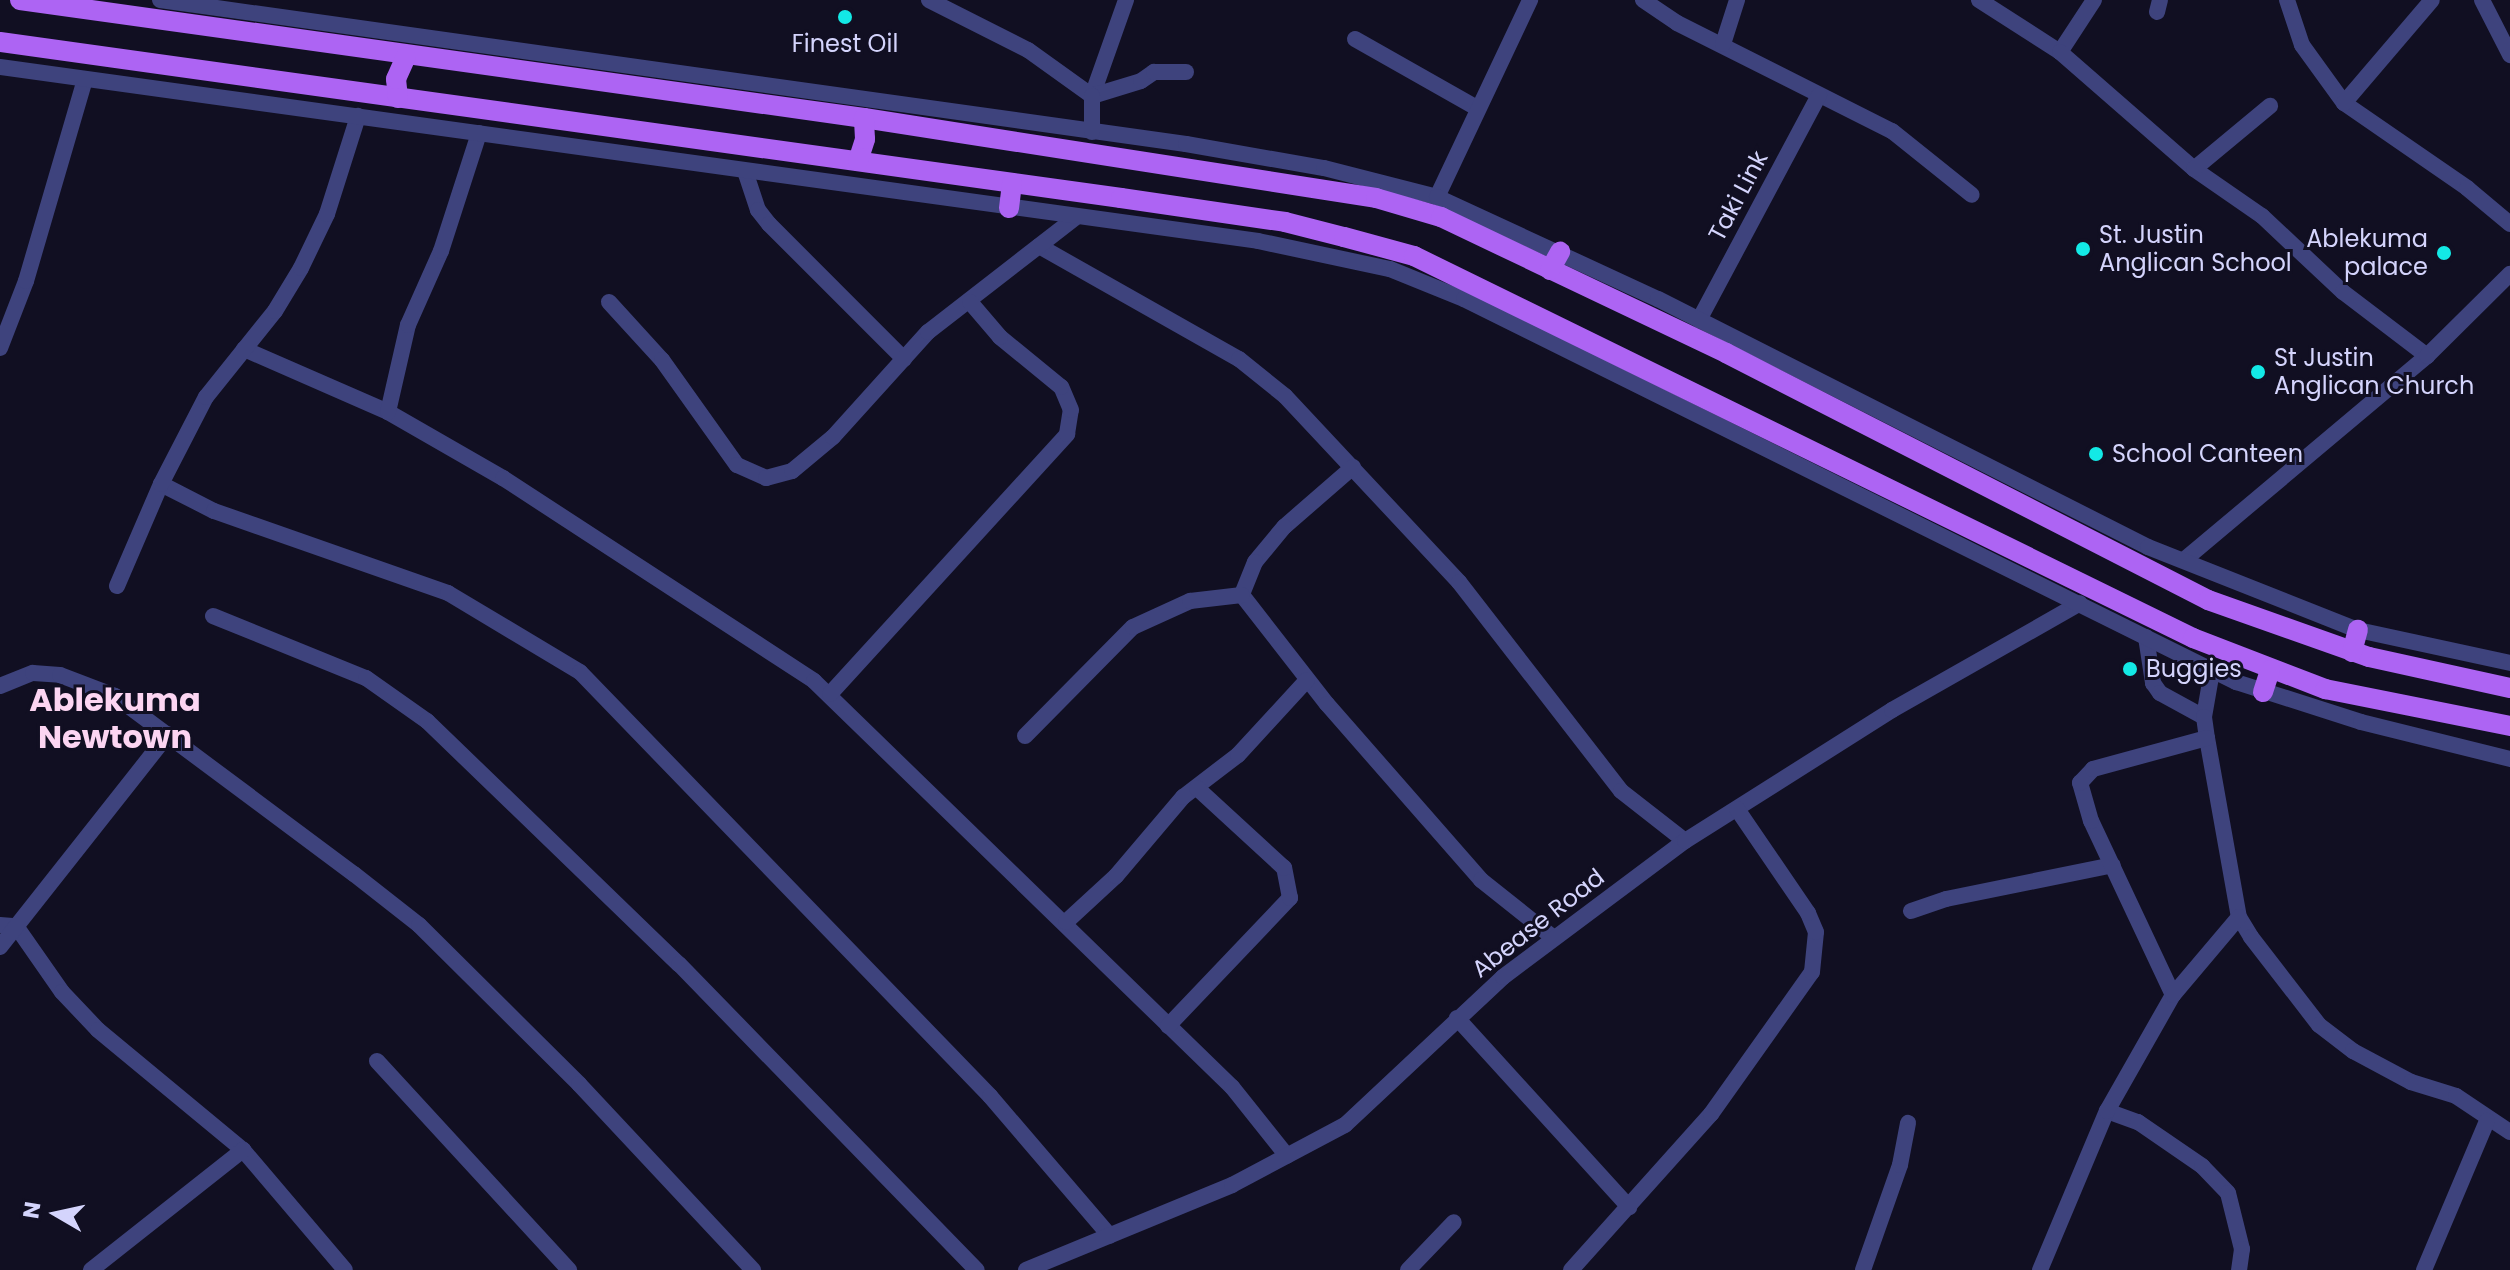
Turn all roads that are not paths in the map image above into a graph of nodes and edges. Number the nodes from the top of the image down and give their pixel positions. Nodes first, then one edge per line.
1 (20, 0) edge
2 (160, 0) edge
3 (929, 0) edge
4 (1126, 0) edge
5 (1530, 0) edge
6 (1643, 0) edge
7 (1737, 0) edge
8 (1979, 0) edge
9 (2094, 0) edge
10 (2287, 0) edge
11 (2432, 0) edge
12 (2482, 0) edge
13 (1355, 39) dead end
14 (0, 42) edge
15 (1723, 44) junction
16 (2060, 52) junction
17 (2510, 55) edge
18 (406, 57) junction
19 (0, 67) edge
20 (1186, 72) dead end
21 (85, 79) junction
22 (1819, 95) junction
23 (1092, 96) junction
24 (398, 98) junction
25 (2344, 103) junction
26 (2270, 106) dead end
27 (1477, 108) junction
28 (358, 116) junction
29 (864, 118) junction
30 (1092, 132) junction
31 (479, 133) junction
32 (858, 161) junction
33 (2194, 169) junction
34 (745, 171) junction
35 (1012, 183) junction
36 (1972, 195) dead end
37 (1437, 197) junction
38 (1009, 208) junction
39 (1075, 218) junction
40 (2509, 220) edge
41 (1039, 246) junction
42 (1555, 261) junction
43 (2510, 274) edge
44 (609, 302) dead end
45 (970, 302) junction
46 (1699, 320) junction
47 (0, 348) edge
48 (244, 349) junction
49 (2427, 356) junction
50 (904, 359) junction
51 (388, 412) junction
52 (1353, 467) junction
53 (161, 484) junction
54 (2184, 560) junction
55 (117, 586) dead end
56 (1242, 595) junction
57 (2080, 603) junction
58 (213, 616) dead end
59 (2358, 630) junction
60 (2146, 637) junction
61 (2352, 652) junction
62 (2510, 663) edge
63 (2270, 670) junction
64 (2212, 671) junction
65 (1307, 680) junction
66 (0, 686) edge
67 (2510, 688) edge
68 (2263, 692) junction
69 (830, 694) junction
70 (2204, 717) junction
71 (2510, 726) edge
72 (168, 734) junction
73 (1025, 736) dead end
74 (2207, 738) junction
75 (2510, 759) edge
76 (1197, 788) junction
77 (1737, 809) junction
78 (1685, 841) junction
79 (2113, 865) junction
80 (1911, 911) dead end
81 (2239, 917) junction
82 (1066, 922) junction
83 (8, 926) edge
84 (1554, 938) junction
85 (0, 947) edge
86 (2173, 995) junction
87 (1457, 1018) junction
88 (1168, 1026) junction
89 (377, 1061) dead end
90 (2107, 1111) junction
91 (2487, 1121) junction
92 (1908, 1123) dead end
93 (2510, 1132) edge
94 (243, 1150) junction
95 (1287, 1156) junction
96 (1629, 1207) junction
97 (1454, 1222) dead end
98 (1110, 1236) junction
99 (109, 1264) edge
100 (91, 1270) edge
101 (345, 1270) edge
102 (569, 1270) edge
103 (753, 1270) edge
104 (977, 1270) edge
105 (1026, 1270) edge
106 (1408, 1270) edge
107 (1571, 1270) edge
108 (1863, 1270) edge
109 (2040, 1270) edge
110 (2239, 1270) edge
111 (2424, 1270) edge

1 - 18 main road
2 - 30 street
3 - 23 street
4 - 23 street
5 - 27 street
6 - 15 street
7 - 15 street
8 - 16 street
9 - 16 street
10 - 25 street
11 - 25 street
12 - 17 street
13 - 27 street
14 - 24 main road
15 - 22 street
16 - 33 street
18 - 24 main road
18 - 29 main road
19 - 21 street
20 - 23 street
21 - 28 street
21 - 47 street
22 - 36 street
22 - 46 street, Taki Link
23 - 30 street
24 - 32 main road
25 - 40 street
26 - 33 street
27 - 37 street
28 - 31 street
28 - 48 street
29 - 32 main road
29 - 42 main road
30 - 37 street
31 - 34 street
31 - 51 street
32 - 35 main road
33 - 49 street
34 - 38 street
34 - 50 street
35 - 38 main road
35 - 63 main road
37 - 42 street
38 - 39 street
39 - 41 street
39 - 57 street
41 - 45 street
41 - 52 street
42 - 46 street
42 - 61 main road
43 - 49 street
44 - 50 street
45 - 50 street
45 - 69 street
46 - 54 street
48 - 51 street
48 - 53 street
49 - 54 street
51 - 69 street
52 - 56 street
52 - 78 street
53 - 55 street
53 - 98 street
54 - 59 street
56 - 65 street
56 - 73 street
57 - 60 street
57 - 77 street, Abease Road
58 - 104 street
59 - 61 main road
59 - 62 street
60 - 64 street
60 - 70 street
61 - 67 main road
63 - 68 main road
63 - 71 main road
64 - 68 street
64 - 70 street
65 - 76 street
65 - 84 street
66 - 72 street
68 - 75 street
69 - 82 street
70 - 74 street
72 - 83 street
72 - 103 street
74 - 79 street
74 - 81 street
76 - 82 street
76 - 88 street
77 - 78 street, Abease Road
77 - 96 street
78 - 84 street, Abease Road
79 - 80 street
79 - 86 street
81 - 86 street
81 - 91 street
82 - 88 street
83 - 85 street
83 - 94 street
84 - 87 street, Abease Road
86 - 90 street
87 - 95 street, Abease Road
87 - 96 street
88 - 95 street
89 - 102 street
90 - 109 street
90 - 110 street
91 - 93 street
91 - 111 street
92 - 108 street
94 - 99 street
94 - 101 street
95 - 98 street, Abease Road
96 - 107 street
97 - 106 street
98 - 105 street, Abease Road
99 - 100 street

